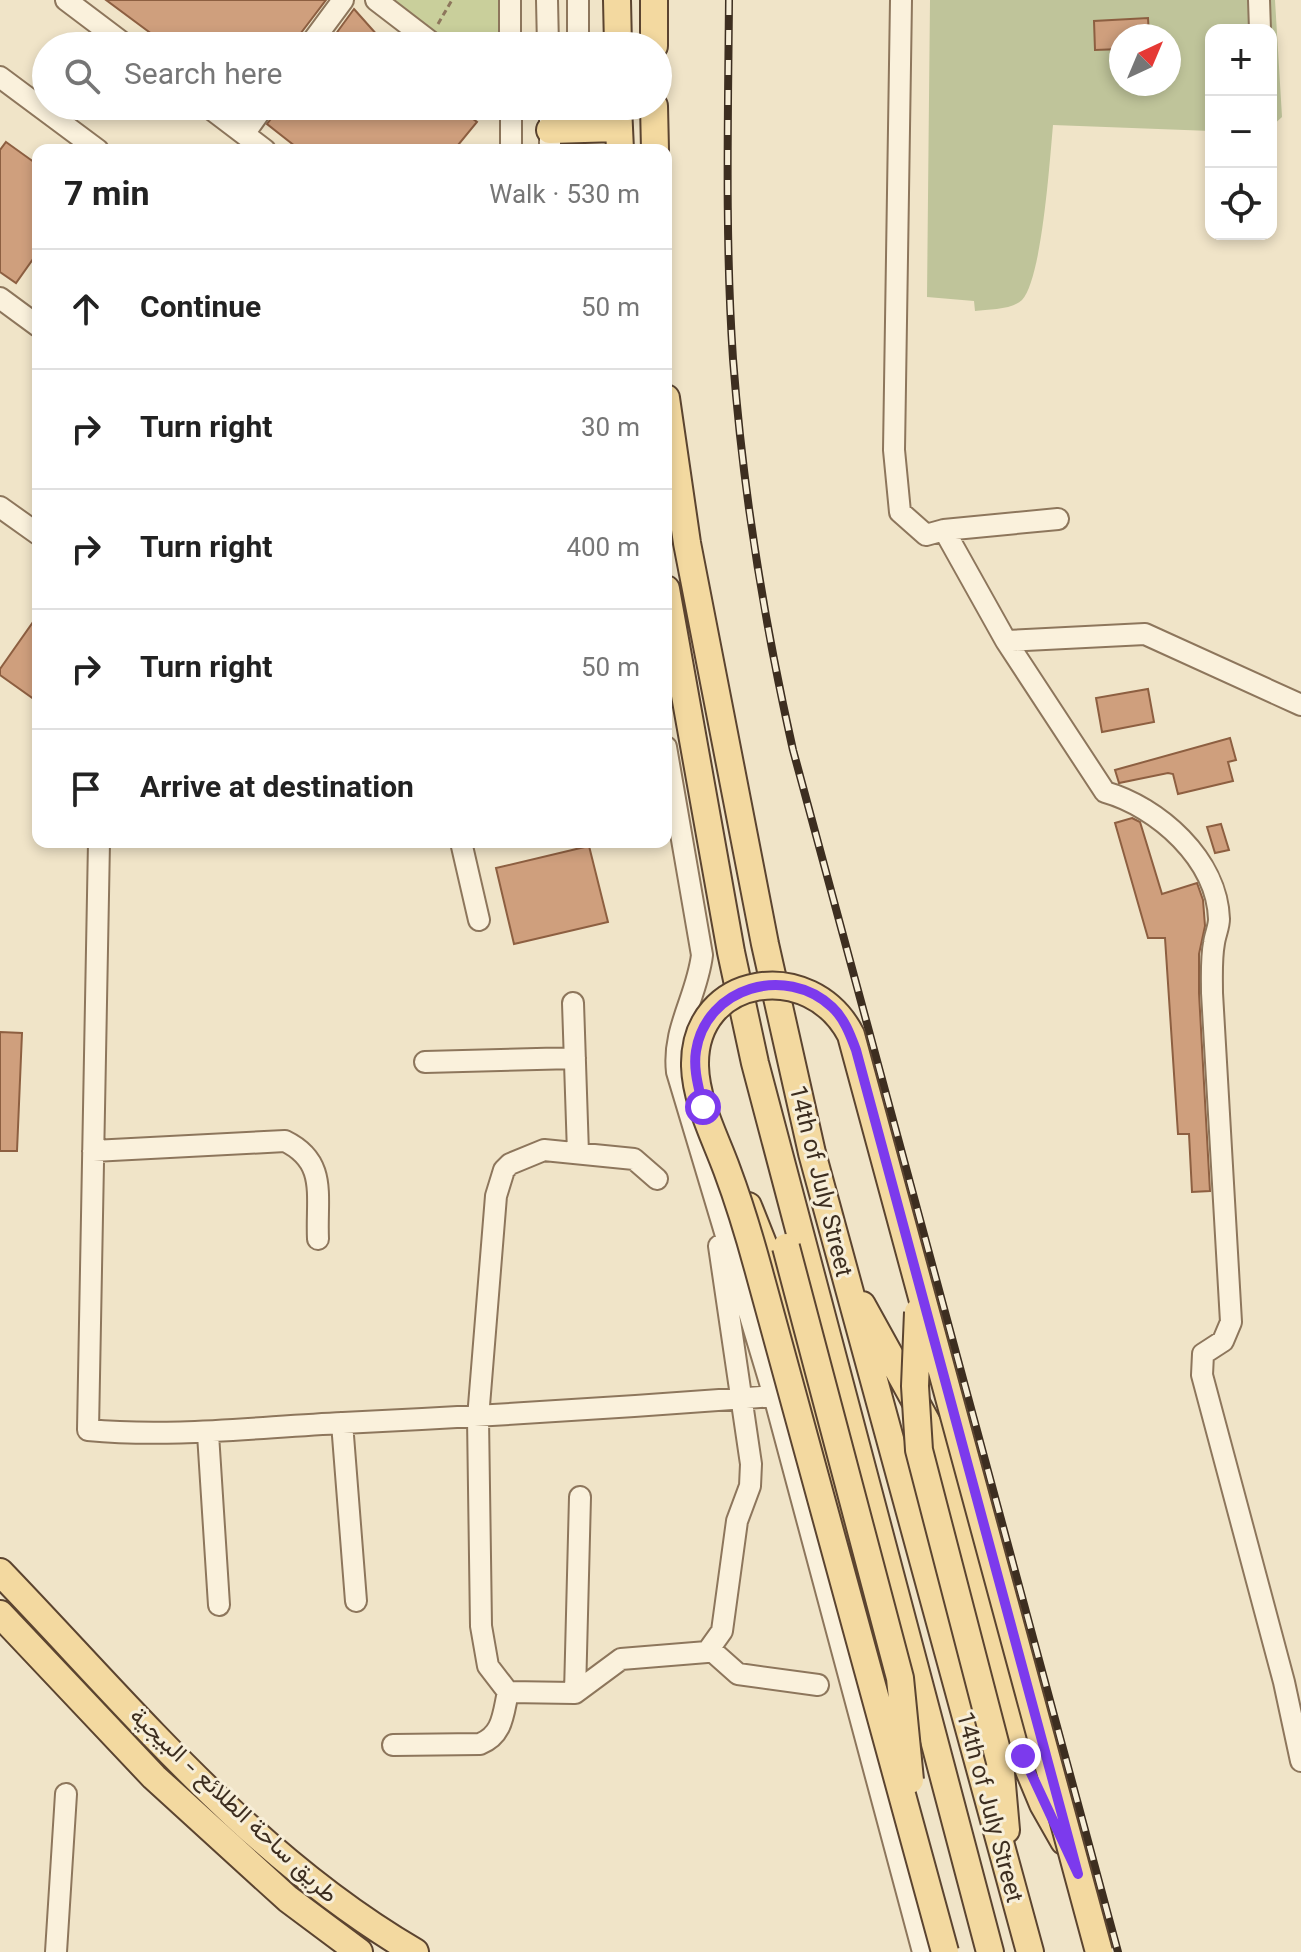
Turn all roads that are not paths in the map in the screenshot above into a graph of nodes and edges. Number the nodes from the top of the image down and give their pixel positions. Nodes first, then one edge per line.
1 (66, 0) edge
2 (343, 0) edge
3 (376, 0) edge
4 (510, 0) edge
5 (547, 0) edge
6 (578, 0) edge
7 (617, 0) edge
8 (654, 0) edge
9 (901, 0) edge
10 (1259, 0) edge
11 (1260, 24) edge
12 (108, 32) edge
13 (319, 32) edge
14 (417, 32) edge
15 (510, 32) edge
16 (548, 32) edge
17 (578, 32) edge
18 (618, 32) edge
19 (654, 32) edge
20 (0, 77) edge
21 (32, 101) edge
22 (58, 120) edge
23 (226, 120) edge
24 (254, 120) edge
25 (511, 120) edge
26 (654, 120) edge
27 (618, 128) edge
28 (550, 129) edge
29 (244, 134) junction
30 (90, 144) edge
31 (257, 144) edge
32 (511, 144) edge
33 (655, 144) edge
34 (0, 298) edge
35 (32, 322) edge
36 (672, 439) edge
37 (0, 507) edge
38 (1058, 519) dead end
39 (32, 530) edge
40 (944, 530) junction
41 (672, 623) edge
42 (1006, 641) junction
43 (1301, 705) edge
44 (672, 782) edge
45 (99, 848) edge
46 (462, 848) edge
47 (479, 920) dead end
48 (573, 1003) dead end
49 (575, 1058) junction
50 (425, 1062) dead end
51 (765, 1104) junction
52 (712, 1131) junction
53 (93, 1151) junction
54 (578, 1153) junction
55 (657, 1179) dead end
56 (318, 1239) dead end
57 (719, 1246) dead end
58 (909, 1246) junction
59 (838, 1250) junction
60 (774, 1396) junction
61 (744, 1398) junction
62 (478, 1418) junction
63 (342, 1423) junction
64 (208, 1434) junction
65 (580, 1497) dead end
66 (0, 1572) edge
67 (356, 1601) dead end
68 (219, 1605) dead end
69 (0, 1614) edge
70 (711, 1650) junction
71 (818, 1685) dead end
72 (508, 1692) junction
73 (575, 1693) junction
74 (393, 1745) dead end
75 (1301, 1761) edge
76 (66, 1794) dead end
77 (965, 1857) junction
78 (1078, 1874) junction
79 (926, 1881) junction
80 (1015, 1897) junction
81 (56, 1952) edge
82 (359, 1952) edge
83 (415, 1952) edge
84 (923, 1952) edge
85 (945, 1952) edge
86 (990, 1952) edge
87 (1030, 1952) edge
88 (1099, 1952) edge

1 - 12 street
2 - 13 street
3 - 14 street
4 - 15 street
5 - 16 street
6 - 17 street
7 - 18 main road
8 - 19 main road
9 - 40 street
10 - 11 street
20 - 21 street
22 - 30 street
23 - 29 street
24 - 29 street
25 - 32 street
26 - 33 main road
27 - 28 main road
29 - 31 street
34 - 35 street
36 - 59 main road, 14th of July Street
37 - 39 street
38 - 40 street
40 - 42 street
41 - 51 main road, 14th of July Street
42 - 43 street
42 - 75 street
44 - 60 street
45 - 53 street
46 - 47 street
48 - 49 street
49 - 50 street
49 - 54 street
51 - 77 main road, 14th of July Street
51 - 79 main road, bridge
52 - 58 main road, bridge
52 - 77 main road, bridge
52 - 79 main road, bridge
53 - 56 street
53 - 64 street
54 - 55 street
54 - 62 street
57 - 61 street
58 - 78 main road, bridge
58 - 80 main road, bridge
59 - 78 main road, bridge
59 - 80 main road, 14th of July Street
60 - 61 street
60 - 84 street
61 - 62 street
61 - 70 street
62 - 63 street
62 - 72 street
63 - 64 street
63 - 67 street
64 - 68 street
65 - 73 street
66 - 83 main road, طريق ساحة الطلائع - البيجية
69 - 82 main road, طريق ساحة الطلائع - البيجية
70 - 71 street
70 - 73 street
72 - 73 street
72 - 74 street
76 - 81 street
77 - 86 main road, 14th of July Street
78 - 88 main road, bridge
79 - 85 main road, bridge
80 - 87 main road, 14th of July Street

